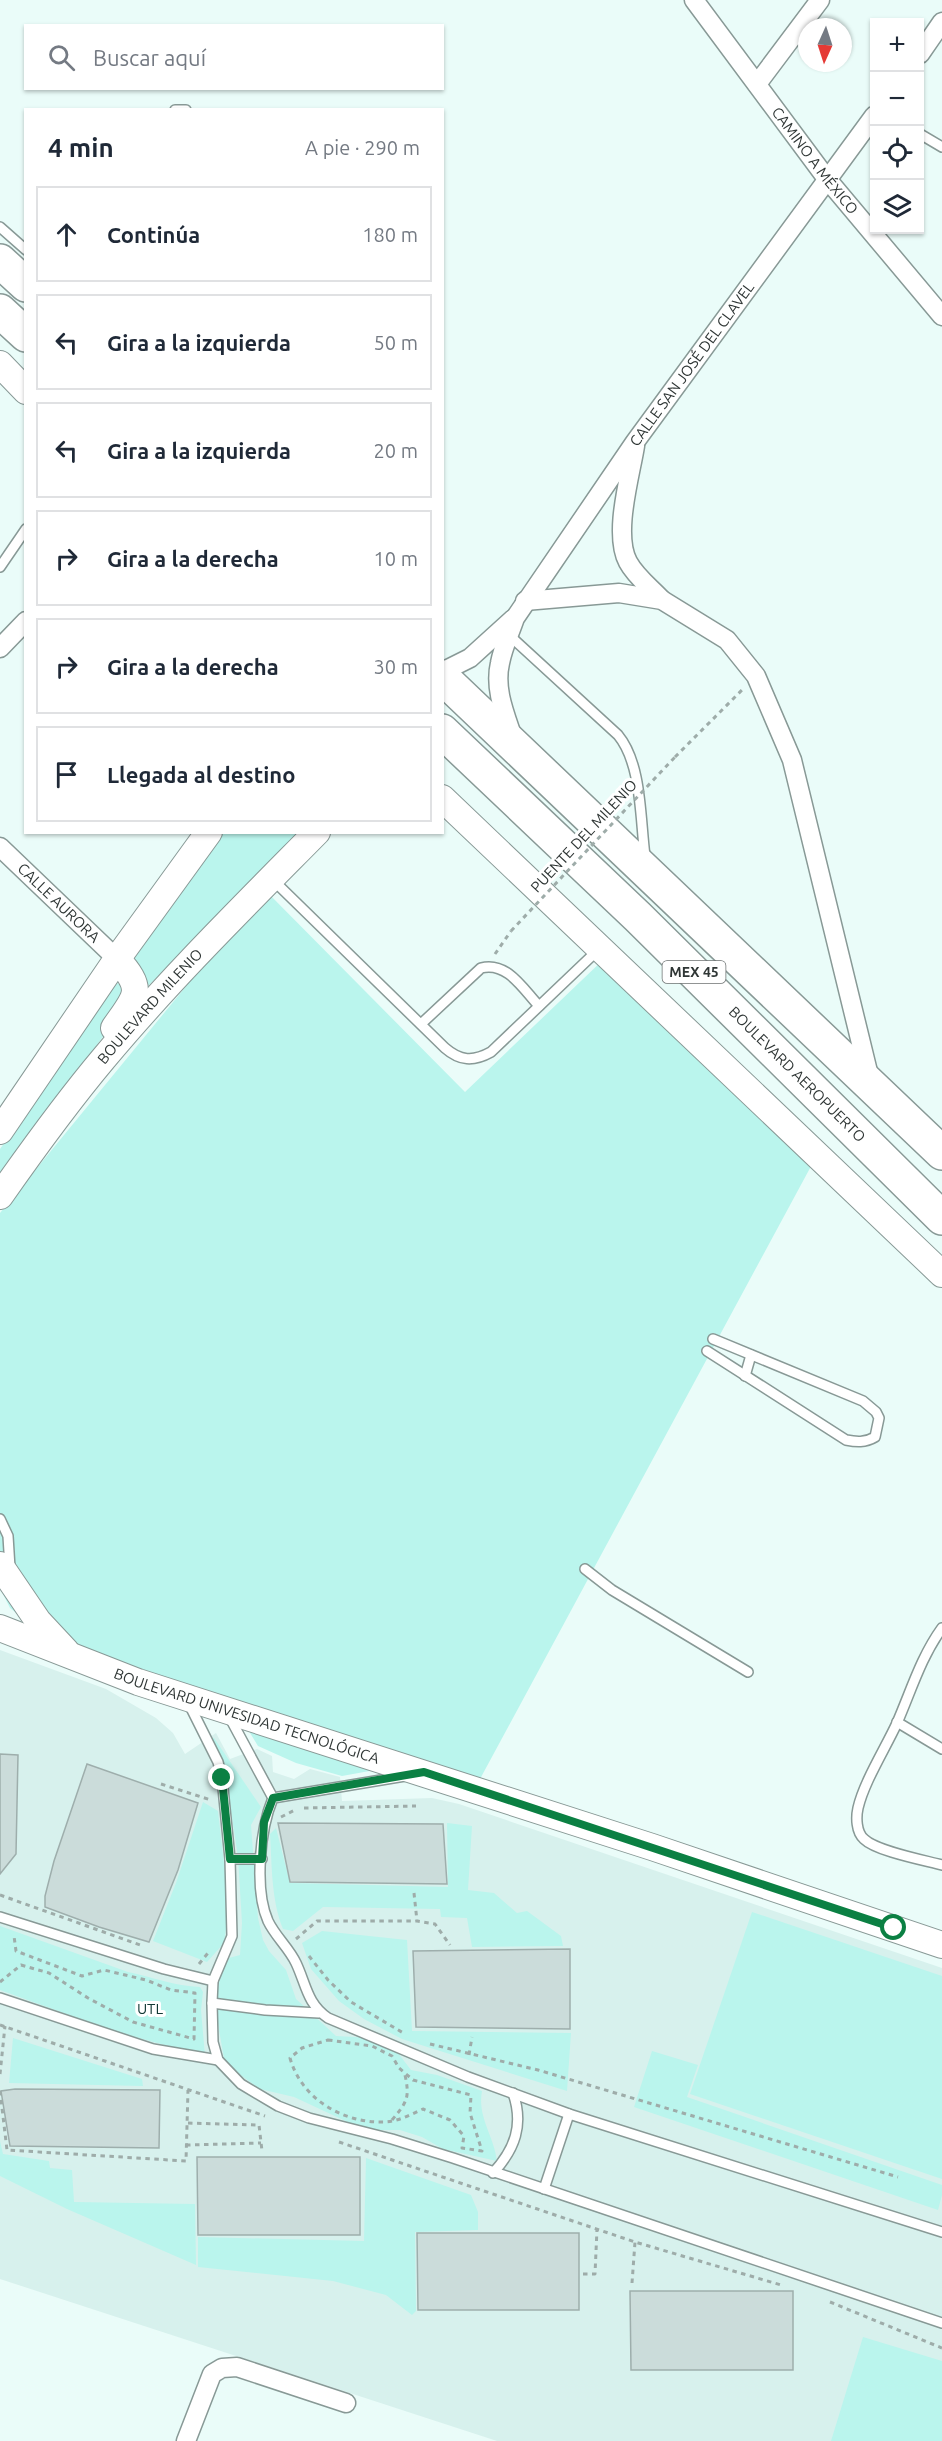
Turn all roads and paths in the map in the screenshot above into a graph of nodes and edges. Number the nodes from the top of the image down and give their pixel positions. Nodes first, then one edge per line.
1 (694, 0) edge
2 (820, 0) edge
3 (942, 22) edge
4 (924, 48) edge
5 (757, 84) junction
6 (870, 121) edge
7 (924, 136) edge
8 (942, 147) edge
9 (827, 178) junction
10 (0, 227) edge
11 (24, 248) edge
12 (0, 261) edge
13 (24, 283) edge
14 (0, 310) edge
15 (942, 316) edge
16 (24, 333) edge
17 (0, 364) edge
18 (24, 389) edge
19 (635, 442) junction
20 (24, 531) edge
21 (0, 567) edge
22 (662, 600) junction
23 (525, 601) junction
24 (24, 623) edge
25 (508, 627) junction
26 (0, 648) edge
27 (444, 671) edge
28 (756, 676) junction
29 (444, 679) edge
30 (444, 733) edge
31 (516, 747) junction
32 (444, 800) edge
33 (208, 834) edge
34 (314, 834) edge
35 (0, 847) edge
36 (647, 873) junction
37 (272, 878) junction
38 (600, 948) junction
39 (117, 959) junction
40 (492, 965) junction
41 (539, 1006) junction
42 (421, 1024) junction
43 (105, 1057) junction
44 (872, 1088) junction
45 (2, 1124) edge
46 (942, 1153) edge
47 (0, 1196) edge
48 (942, 1218) edge
49 (942, 1274) edge
50 (713, 1339) dead end
51 (707, 1351) dead end
52 (751, 1355) junction
53 (745, 1376) junction
54 (0, 1519) edge
55 (585, 1569) dead end
56 (5, 1574) edge
57 (0, 1628) edge
58 (942, 1628) edge
59 (70, 1656) junction
60 (748, 1672) dead end
61 (185, 1696) junction
62 (225, 1709) junction
63 (897, 1722) junction
64 (942, 1749) edge
65 (424, 1772) junction
66 (161, 1784) dead end
67 (273, 1798) junction
68 (213, 1802) dead end
69 (416, 1806) dead end
70 (278, 1819) dead end
71 (230, 1859) junction
72 (262, 1859) junction
73 (942, 1865) edge
74 (414, 1893) dead end
75 (0, 1895) edge
76 (0, 1917) edge
77 (417, 1922) junction
78 (8, 1934) dead end
79 (287, 1936) dead end
80 (296, 1939) junction
81 (450, 1945) dead end
82 (942, 1945) edge
83 (147, 1947) dead end
84 (213, 1947) dead end
85 (302, 1948) dead end
86 (308, 1955) dead end
87 (198, 1966) dead end
88 (213, 1981) junction
89 (0, 1982) edge
90 (0, 1998) edge
91 (212, 2002) junction
92 (319, 2013) junction
93 (0, 2025) edge
94 (5, 2026) junction
95 (408, 2035) dead end
96 (472, 2037) dead end
97 (428, 2044) dead end
98 (469, 2055) junction
99 (218, 2060) junction
100 (1, 2062) edge
101 (405, 2073) junction
102 (0, 2074) edge
103 (0, 2080) edge
104 (188, 2090) junction
105 (0, 2091) edge
106 (513, 2093) junction
107 (569, 2114) junction
108 (267, 2117) dead end
109 (392, 2121) junction
110 (187, 2123) junction
111 (335, 2140) dead end
112 (261, 2143) junction
113 (186, 2145) junction
114 (262, 2151) dead end
115 (493, 2173) junction
116 (898, 2177) dead end
117 (544, 2189) junction
118 (597, 2229) junction
119 (942, 2232) edge
120 (635, 2242) junction
121 (584, 2274) dead end
122 (632, 2283) dead end
123 (786, 2287) dead end
124 (823, 2299) dead end
125 (942, 2323) edge
126 (942, 2348) edge
127 (346, 2403) dead end
128 (186, 2441) edge

1 - 5 street, CAMINO A MÉXICO
2 - 5 street
3 - 4 street
5 - 9 street, CAMINO A MÉXICO
6 - 9 street, CALLE SAN JOSÉ DEL CLAVEL
7 - 8 lane
9 - 15 street, CAMINO A MÉXICO
9 - 19 street, CALLE SAN JOSÉ DEL CLAVEL
10 - 11 lane
12 - 13 highway
14 - 16 highway
17 - 18 street
19 - 22 street
19 - 23 street, CALLE SAN JOSÉ DEL CLAVEL
20 - 21 lane
22 - 23 street
22 - 28 street
23 - 25 street, CALLE SAN JOSÉ DEL CLAVEL
24 - 26 street
25 - 27 street, CALLE SAN JOSÉ DEL CLAVEL
25 - 31 street, CALLE SAN JOSÉ DEL CLAVEL
25 - 36 lane
28 - 40 path, PUENTE DEL MILENIO, bridge
28 - 44 street
29 - 31 highway, MEX 45
30 - 48 highway, BOULEVARD AEROPUERTO / MEX 45
31 - 36 highway, MEX 45
32 - 38 street
33 - 39 street
34 - 37 street, BOULEVARD MILENIO
35 - 39 street, CALLE AURORA
36 - 44 highway, MEX 45
37 - 42 lane
37 - 43 street, BOULEVARD MILENIO
38 - 41 lane
38 - 49 street
39 - 43 street
39 - 45 street
40 - 41 lane
40 - 42 lane
41 - 42 lane
43 - 47 street, BOULEVARD MILENIO
44 - 46 highway, MEX 45
50 - 52 lane
51 - 53 lane
52 - 53 lane
52 - 53 lane
54 - 56 lane
55 - 60 lane
56 - 59 street
57 - 59 street, BOULEVARD UNIVESIDAD TECNOLÓGICA
58 - 63 lane
59 - 61 street, BOULEVARD UNIVESIDAD TECNOLÓGICA
61 - 62 street, BOULEVARD UNIVESIDAD TECNOLÓGICA
61 - 71 lane
62 - 65 street, BOULEVARD UNIVESIDAD TECNOLÓGICA
62 - 67 lane
63 - 64 lane
63 - 73 lane
65 - 67 lane
65 - 82 street, BOULEVARD UNIVESIDAD TECNOLÓGICA
66 - 68 path
67 - 72 lane
69 - 70 path
71 - 72 lane
71 - 88 lane
72 - 92 lane
74 - 77 path
75 - 83 path
76 - 88 lane
77 - 80 path
77 - 81 path
78 - 89 path
79 - 80 path
80 - 85 path
84 - 87 path
86 - 95 path
88 - 91 lane
90 - 99 lane
91 - 92 lane
91 - 99 lane
92 - 106 lane
93 - 94 path
94 - 100 path
94 - 104 path
96 - 98 path
97 - 98 path
98 - 116 path
99 - 115 lane
100 - 102 path
100 - 103 path
101 - 109 path
101 - 109 path
101 - 109 path
104 - 108 path
104 - 110 path
105 - 113 path
106 - 107 lane
106 - 115 lane
107 - 117 lane
107 - 119 lane
110 - 112 path
110 - 113 path
111 - 118 path
112 - 113 path
112 - 114 path
115 - 117 lane
117 - 125 lane
118 - 120 path
118 - 121 path
120 - 122 path
120 - 123 path
124 - 126 path
127 - 128 street

